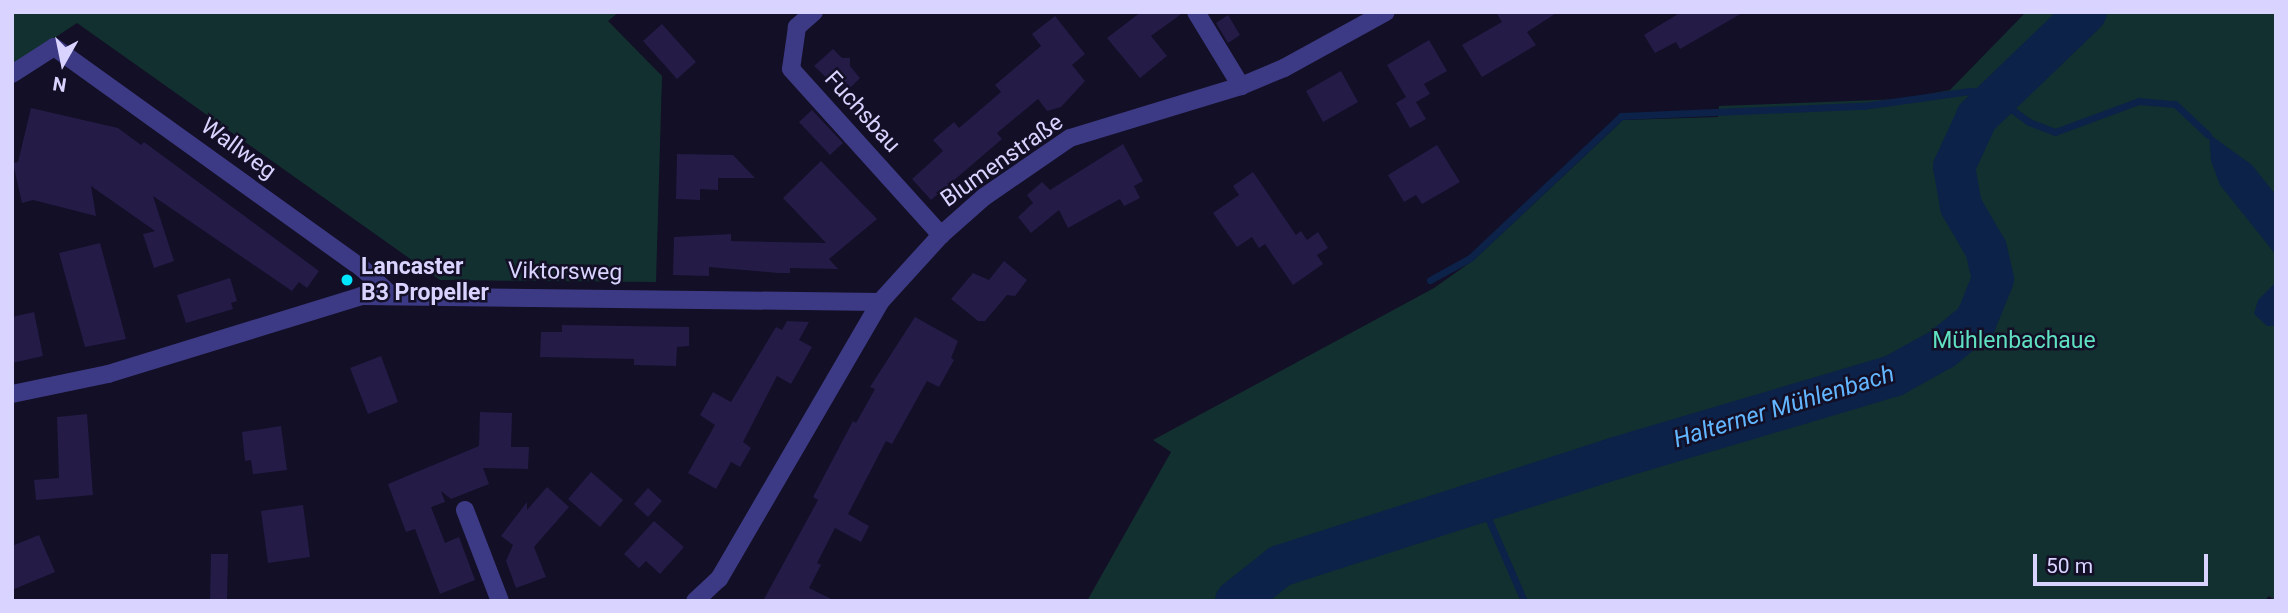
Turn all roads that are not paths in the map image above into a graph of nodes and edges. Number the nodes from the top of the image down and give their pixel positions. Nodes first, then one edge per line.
1 (814, 12) edge
2 (1196, 12) edge
3 (1386, 12) edge
4 (12, 74) edge
5 (1241, 86) junction
6 (941, 235) junction
7 (391, 295) junction
8 (880, 302) junction
9 (12, 394) edge
10 (465, 510) dead end
11 (500, 601) edge
12 (695, 601) edge

1 - 6 street, Fuchsbau
2 - 5 street
3 - 5 street, Blumenstraße
4 - 7 street, Wallweg
5 - 6 street, Blumenstraße
6 - 8 street, Blumenstraße
7 - 8 street, Viktorsweg
7 - 9 street, Viktorsweg
8 - 12 street, Blumenstraße
10 - 11 street

